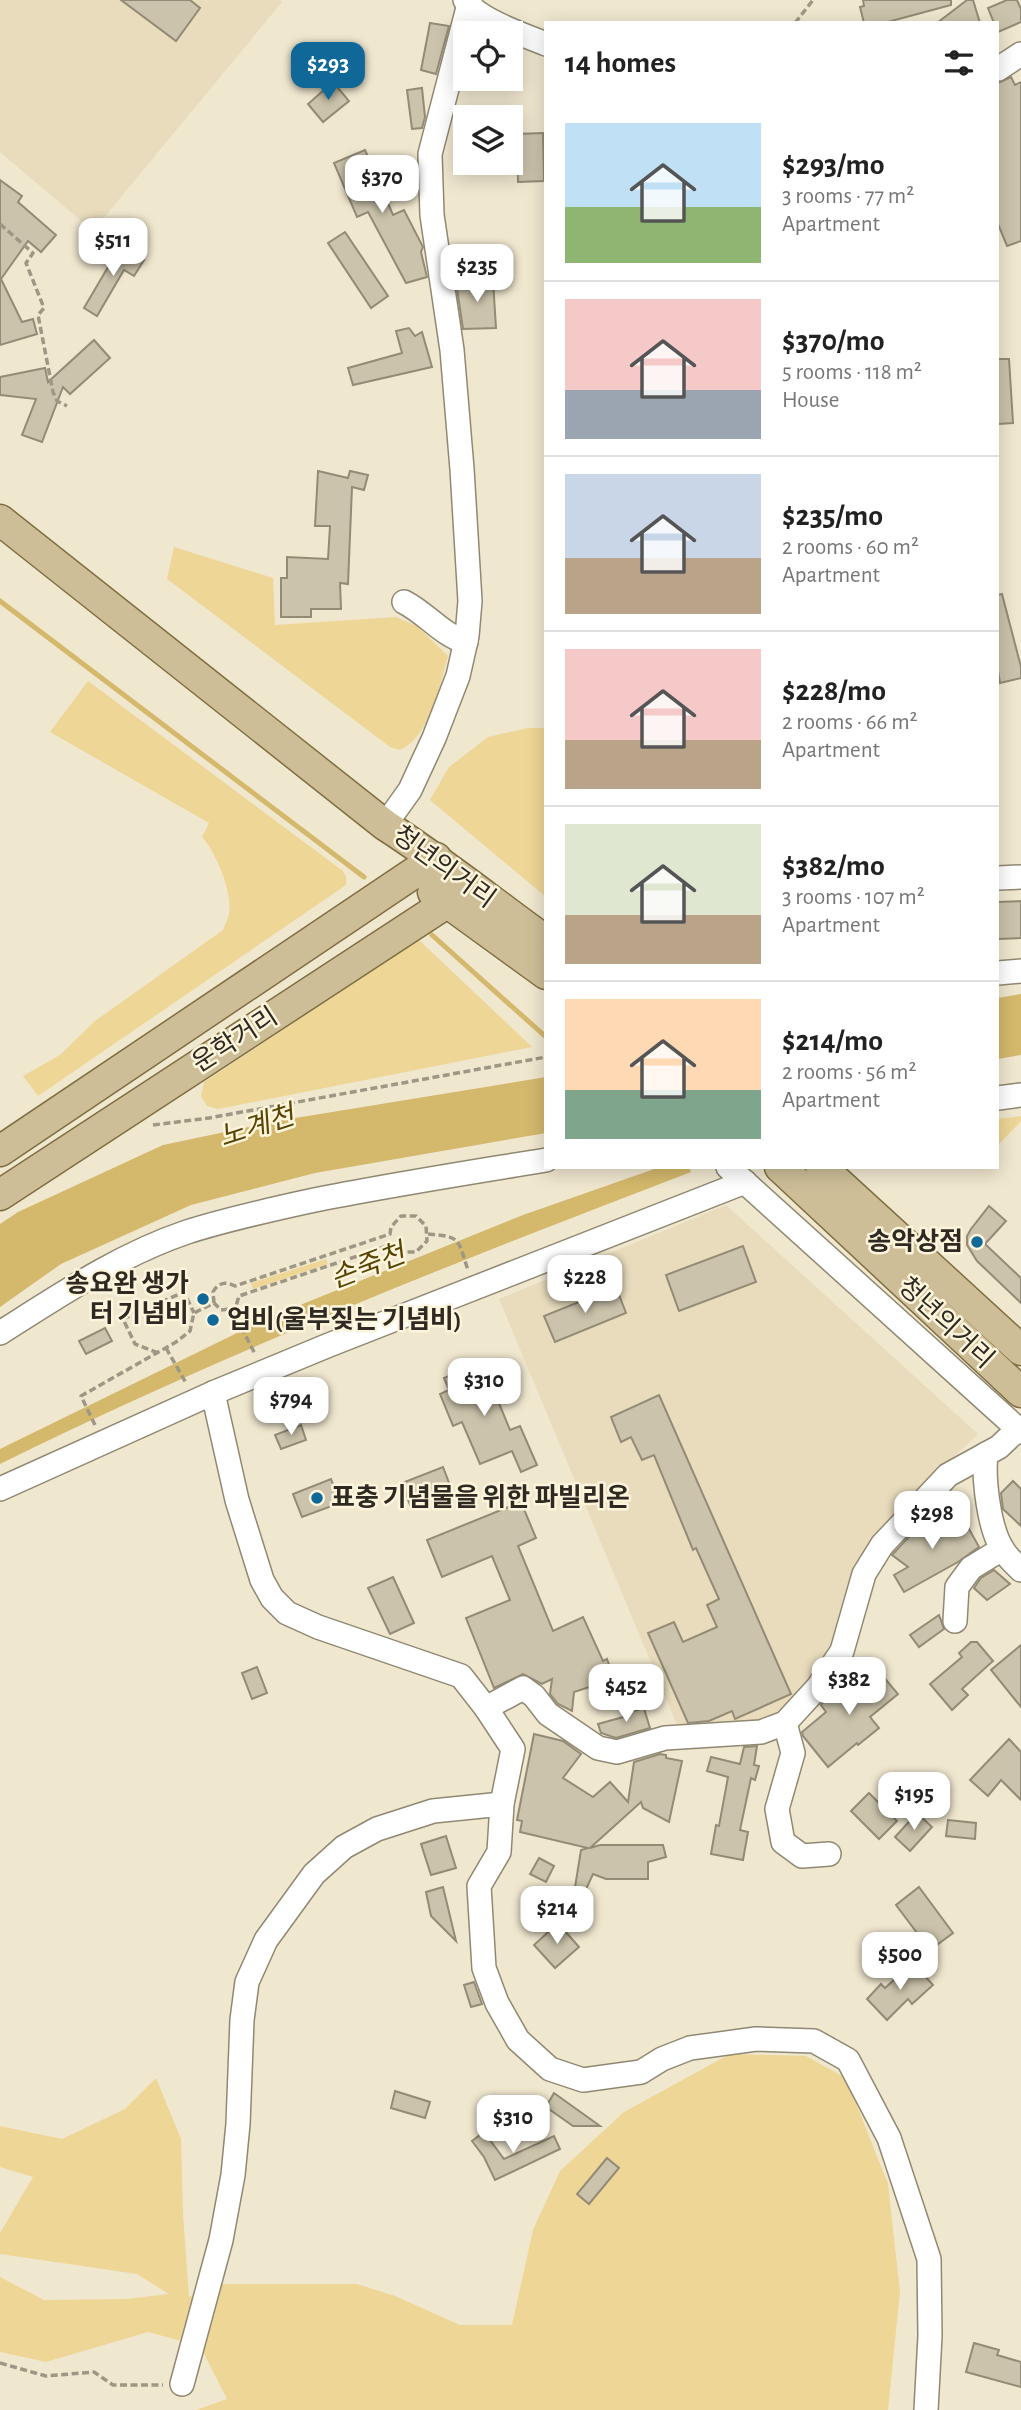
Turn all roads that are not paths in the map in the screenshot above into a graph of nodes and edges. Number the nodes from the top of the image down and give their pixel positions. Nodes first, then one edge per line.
1 (468, 2) edge
2 (544, 43) edge
3 (1021, 54) edge
4 (999, 68) edge
5 (0, 520) edge
6 (404, 601) dead end
7 (466, 642) junction
8 (385, 825) junction
9 (424, 866) junction
10 (1021, 877) edge
11 (999, 878) edge
12 (471, 887) junction
13 (445, 902) junction
14 (544, 940) edge
15 (1021, 971) edge
16 (544, 973) edge
17 (999, 973) edge
18 (1021, 1095) edge
19 (999, 1098) edge
20 (0, 1152) edge
21 (544, 1160) edge
22 (782, 1169) edge
23 (823, 1169) edge
24 (737, 1175) edge
25 (0, 1195) edge
26 (0, 1333) edge
27 (1021, 1350) edge
28 (1021, 1392) edge
29 (213, 1393) junction
30 (1019, 1430) edge
31 (986, 1454) junction
32 (0, 1489) edge
33 (1002, 1549) junction
34 (1021, 1570) edge
35 (955, 1621) dead end
36 (486, 1708) junction
37 (785, 1723) junction
38 (502, 1804) junction
39 (829, 1854) dead end
40 (182, 2384) road end
41 (926, 2410) edge

1 - 2 street
1 - 7 street
3 - 4 street
5 - 8 main road, 청년의거리
6 - 7 street
7 - 8 street
8 - 9 main road, 청년의거리
9 - 12 main road, 청년의거리
9 - 13 main road, 청년의거리
9 - 20 main road, 운학거리
10 - 11 street
12 - 13 main road, 운학거리
12 - 14 main road, 청년의거리
13 - 16 main road, 청년의거리
13 - 25 main road, 운학거리
15 - 17 street
18 - 19 street
21 - 26 street
22 - 28 main road, 청년의거리
23 - 27 main road, 청년의거리
24 - 29 street
24 - 30 street
29 - 32 street
29 - 36 street
30 - 31 street
31 - 33 street
31 - 37 street
33 - 34 street
33 - 35 street
36 - 37 street
36 - 38 street
37 - 39 street
38 - 40 street
38 - 41 street

